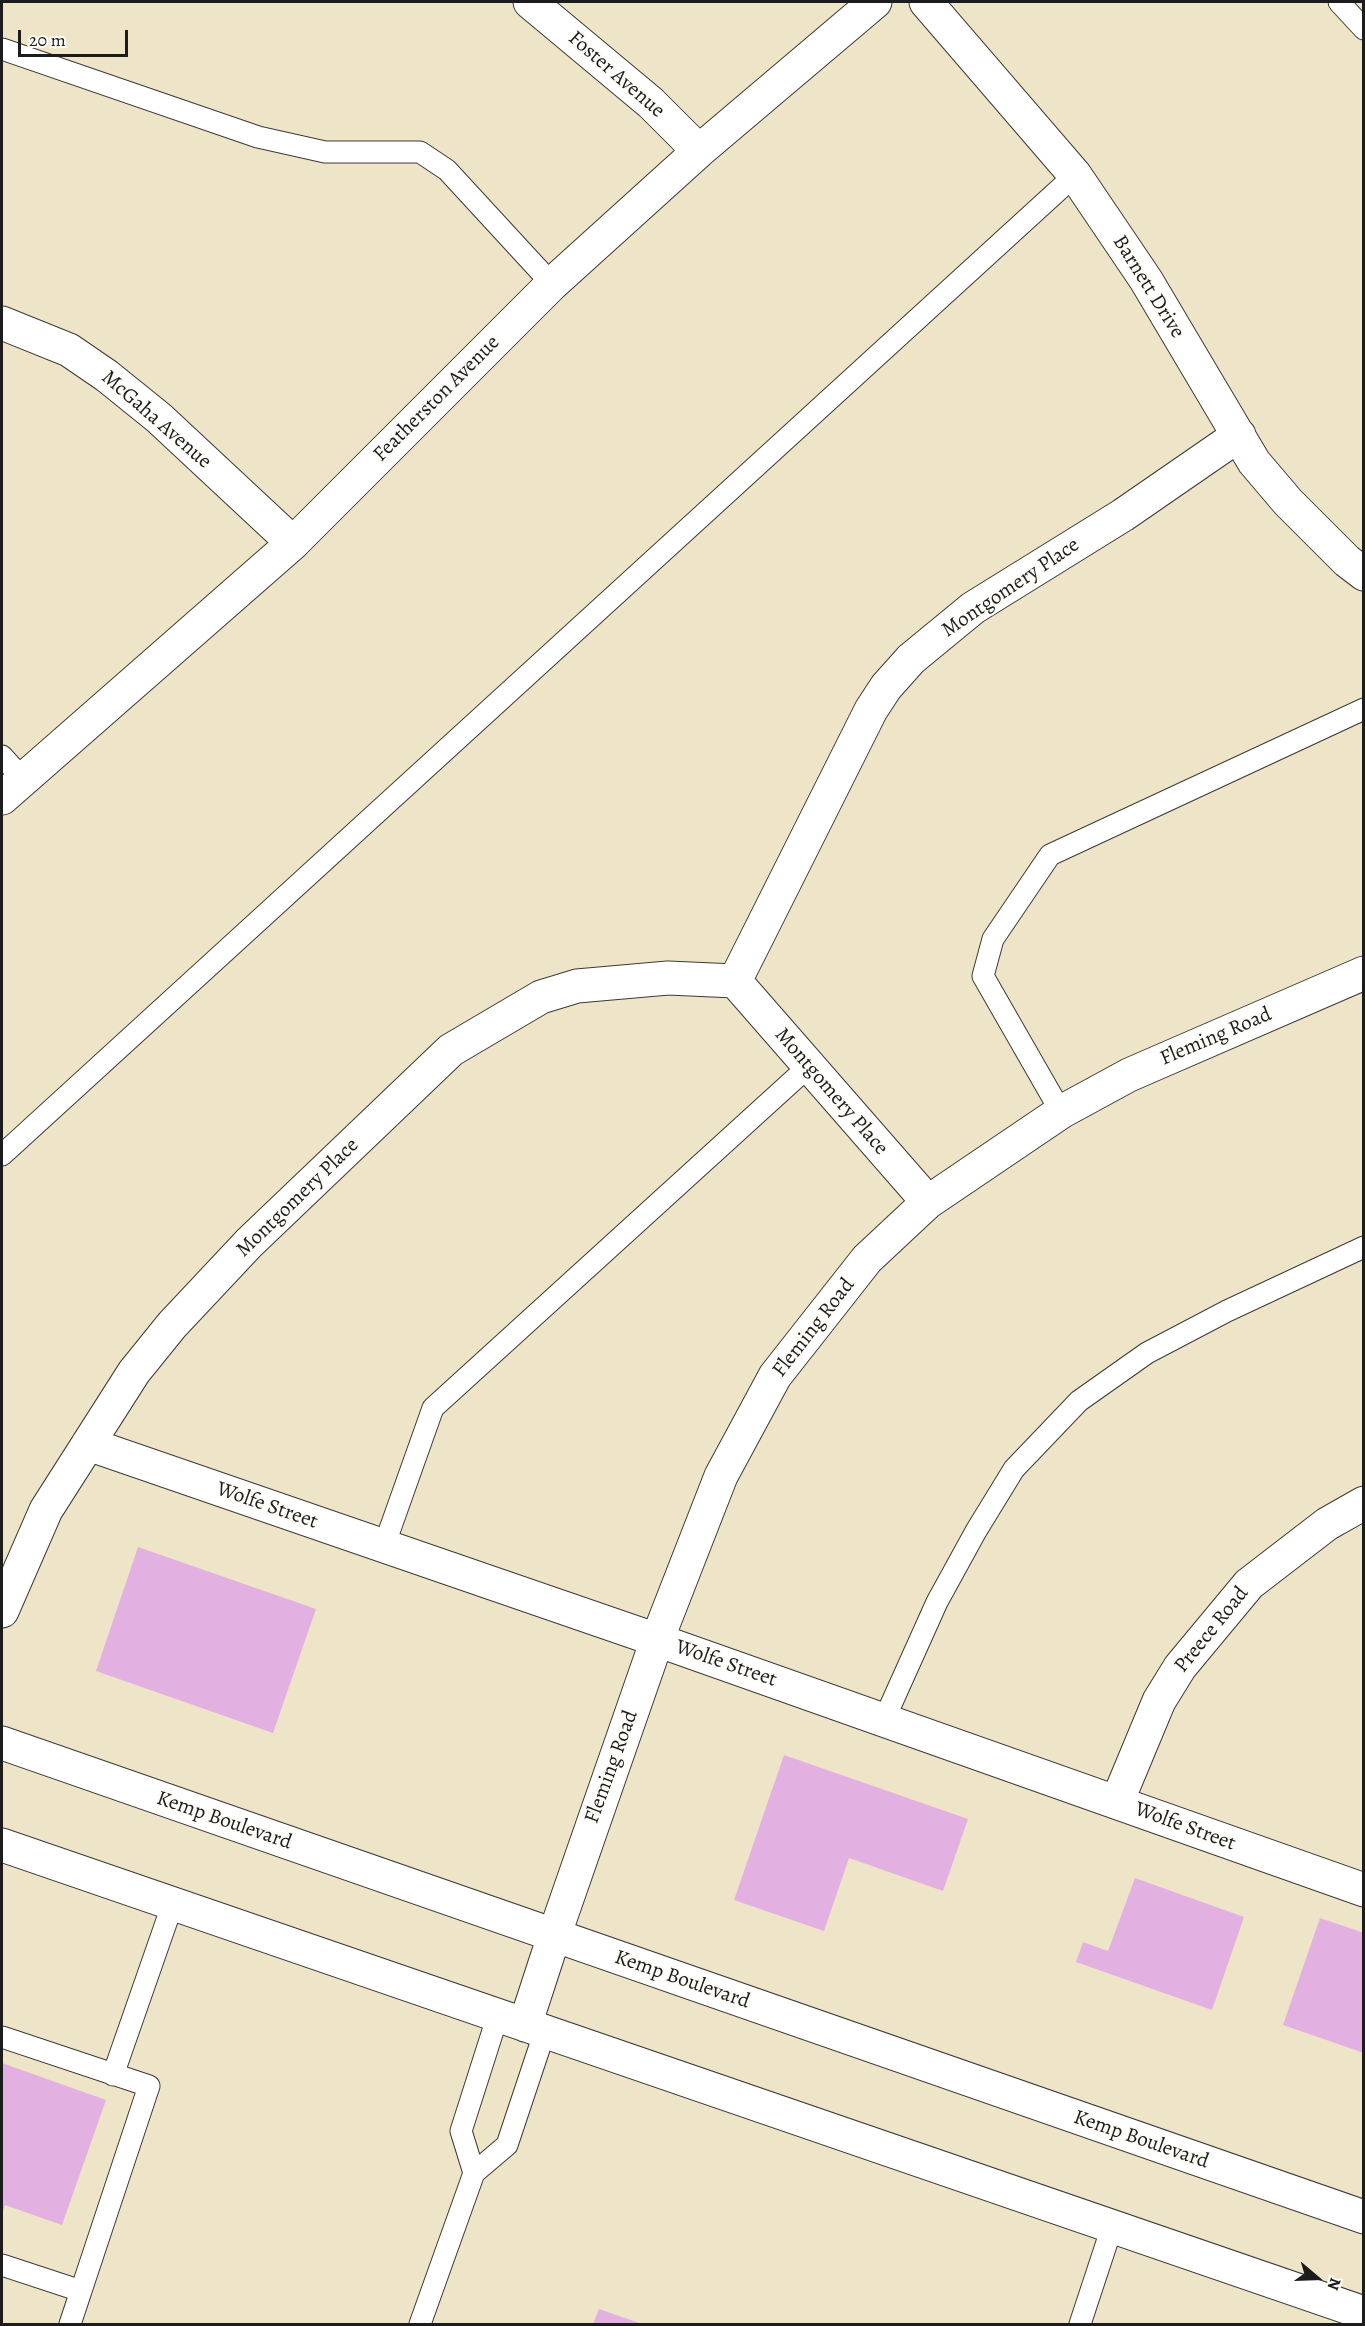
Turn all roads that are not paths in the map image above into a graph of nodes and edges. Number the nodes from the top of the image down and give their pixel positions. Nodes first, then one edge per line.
1 (530, 2) edge
2 (875, 2) edge
3 (926, 2) edge
4 (1339, 2) edge
5 (1364, 29) edge
6 (2, 49) edge
7 (699, 151) junction
8 (1075, 175) junction
9 (552, 284) junction
10 (2, 322) edge
11 (1239, 435) junction
12 (292, 543) junction
13 (1364, 574) edge
14 (1364, 709) edge
15 (9, 778) edge
16 (1364, 973) edge
17 (735, 981) junction
18 (809, 1066) junction
19 (1061, 1112) junction
20 (2, 1155) edge
21 (928, 1202) junction
22 (1364, 1247) edge
23 (88, 1444) junction
24 (1364, 1503) edge
25 (384, 1546) junction
26 (2, 1611) edge
27 (657, 1640) junction
28 (884, 1720) junction
29 (2, 1743) edge
30 (1117, 1802) junction
31 (2, 1845) edge
32 (1364, 1890) edge
33 (173, 1903) junction
34 (554, 1936) junction
35 (523, 2024) junction
36 (2, 2037) edge
37 (113, 2074) junction
38 (474, 2173) junction
39 (1364, 2217) edge
40 (1112, 2227) junction
41 (2, 2265) edge
42 (81, 2291) junction
43 (1364, 2313) edge
44 (70, 2325) edge
45 (420, 2325) edge
46 (1080, 2325) edge

1 - 7 street, Foster Avenue
2 - 7 street, Featherston Avenue
3 - 8 street, Barnett Drive
4 - 5 lane
6 - 9 lane
7 - 9 street, Featherston Avenue
8 - 11 street, Barnett Drive
8 - 20 lane
9 - 12 street, Featherston Avenue
10 - 12 street, McGaha Avenue
11 - 13 street, Barnett Drive
11 - 17 street, Montgomery Place
12 - 15 street, Featherston Avenue
14 - 19 lane
16 - 19 street, Fleming Road
17 - 18 street, Montgomery Place
17 - 23 street, Montgomery Place
18 - 21 street, Montgomery Place
18 - 25 lane
19 - 21 street, Fleming Road
21 - 27 street, Fleming Road
22 - 28 lane
23 - 25 street, Wolfe Street
23 - 26 street, Montgomery Place
24 - 30 street, Preece Road
25 - 27 street, Wolfe Street
27 - 28 street, Wolfe Street
27 - 34 street, Fleming Road
28 - 30 street, Wolfe Street
29 - 34 street, Kemp Boulevard
30 - 32 street, Wolfe Street
31 - 33 street
33 - 35 street
33 - 37 lane
34 - 35 street, Fleming Road
34 - 39 street, Kemp Boulevard
35 - 38 lane
35 - 38 lane
35 - 40 street
36 - 37 lane
37 - 42 lane
38 - 45 lane
40 - 43 street
40 - 46 lane
41 - 42 lane
42 - 44 lane

